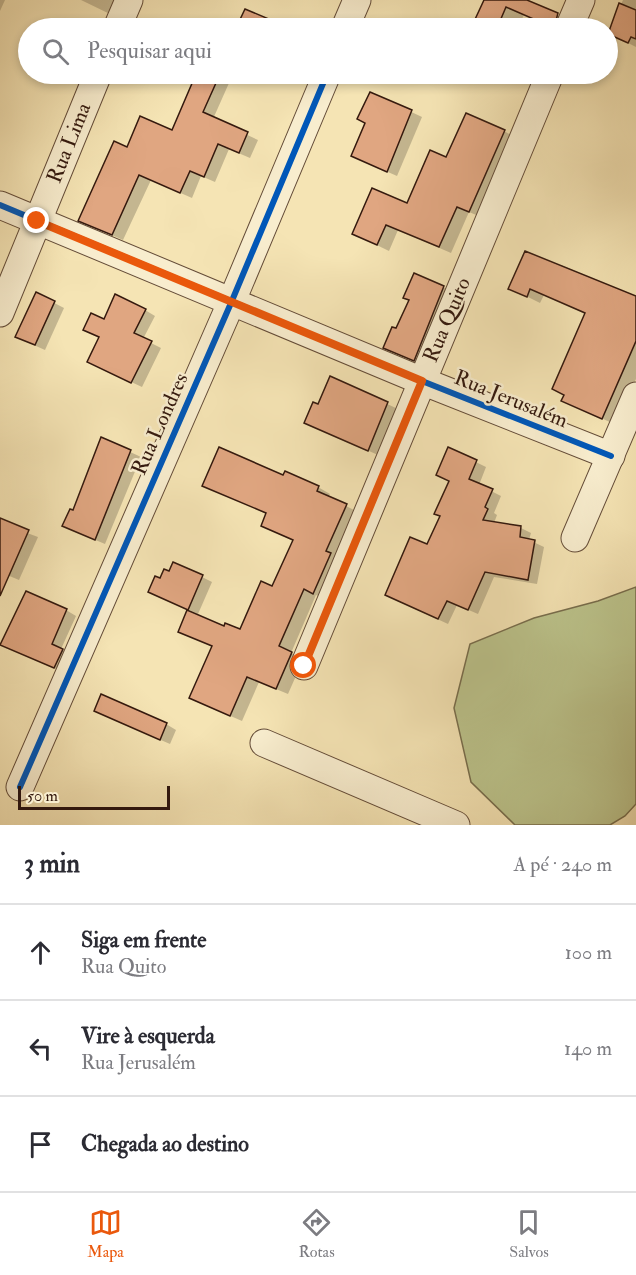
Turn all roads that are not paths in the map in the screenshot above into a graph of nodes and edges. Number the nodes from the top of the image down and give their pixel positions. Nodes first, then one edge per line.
1 (129, 0) edge
2 (357, 0) edge
3 (581, 0) edge
4 (121, 18) edge
5 (349, 18) edge
6 (573, 18) edge
7 (94, 84) edge
8 (323, 84) edge
9 (546, 84) edge
10 (0, 206) edge
11 (37, 221) junction
12 (231, 303) junction
13 (0, 314) edge
14 (422, 381) junction
15 (636, 396) edge
16 (610, 456) junction
17 (575, 538) dead end
18 (304, 666) dead end
19 (264, 744) dead end
20 (20, 787) dead end
21 (456, 825) edge

1 - 4 street
2 - 5 street
3 - 6 street
7 - 11 street, Rua Lima
8 - 12 street, Rua Londres
9 - 14 street, Rua Quito
10 - 11 street, Rua Jerusalém
11 - 12 street, Rua Jerusalém
11 - 13 street, Rua Lima
12 - 14 street, Rua Jerusalém
12 - 20 street, Rua Londres
14 - 16 street, Rua Jerusalém
14 - 18 street, Rua Quito
15 - 16 street
16 - 17 street
19 - 21 street

